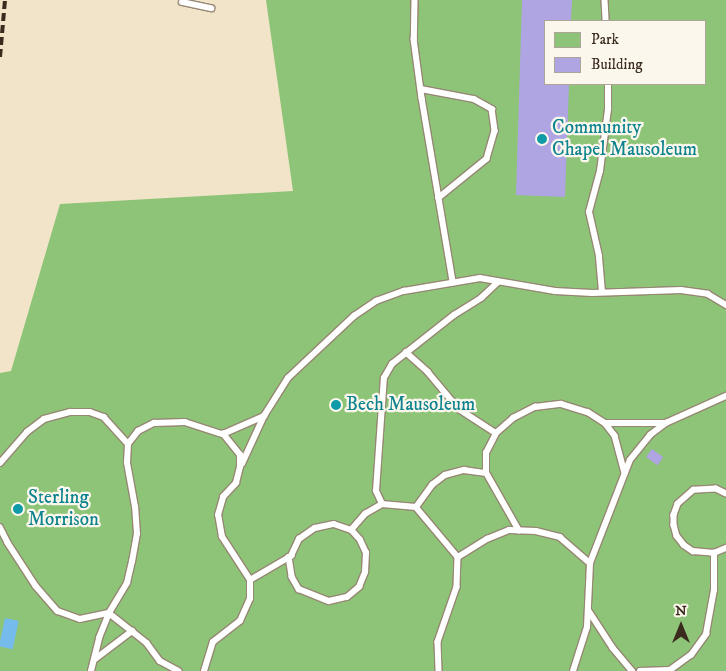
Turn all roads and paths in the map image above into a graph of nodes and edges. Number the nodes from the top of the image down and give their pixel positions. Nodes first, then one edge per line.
1 (415, 0) edge
2 (605, 0) edge
3 (182, 2) dead end
4 (210, 8) dead end
5 (606, 20) edge
6 (608, 85) edge
7 (421, 89) junction
8 (439, 198) junction
9 (453, 282) junction
10 (498, 282) junction
11 (602, 292) junction
12 (726, 305) edge
13 (406, 352) junction
14 (726, 396) edge
15 (264, 416) junction
16 (605, 423) junction
17 (666, 423) junction
18 (496, 433) junction
19 (223, 434) junction
20 (128, 444) junction
21 (0, 464) edge
22 (240, 468) junction
23 (486, 473) junction
24 (625, 473) junction
25 (726, 494) edge
26 (382, 504) junction
27 (416, 507) junction
28 (0, 527) edge
29 (351, 530) junction
30 (519, 531) junction
31 (726, 548) edge
32 (714, 553) junction
33 (289, 557) junction
34 (458, 557) junction
35 (590, 563) junction
36 (250, 580) junction
37 (589, 611) junction
38 (109, 613) junction
39 (132, 631) junction
40 (94, 660) junction
41 (92, 671) edge
42 (179, 671) edge
43 (204, 671) edge
44 (439, 671) edge
45 (573, 671) edge
46 (632, 671) edge
47 (640, 671) edge
48 (670, 671) edge

1 - 7 lane
2 - 5 lane
3 - 4 lane
6 - 11 lane
7 - 8 lane
7 - 8 lane
8 - 9 lane
9 - 10 lane
9 - 15 lane
10 - 11 lane
10 - 13 lane
11 - 12 lane
13 - 18 lane
13 - 26 lane
14 - 17 lane
15 - 19 lane
15 - 22 lane
16 - 17 lane
16 - 18 lane
16 - 24 lane
17 - 24 lane
18 - 23 lane
19 - 20 lane
19 - 22 lane
20 - 21 lane
20 - 38 lane
22 - 36 lane
23 - 27 lane
23 - 30 lane
24 - 35 lane
25 - 32 lane
26 - 27 lane
26 - 29 lane
27 - 34 lane
28 - 38 lane
29 - 33 lane
29 - 33 lane
30 - 34 lane
30 - 35 lane
31 - 32 lane
32 - 48 lane
33 - 36 lane
34 - 44 lane
35 - 37 lane
36 - 43 lane
37 - 45 lane
37 - 46 lane
38 - 39 lane
38 - 40 lane
39 - 40 lane
39 - 42 lane
40 - 41 lane
47 - 48 lane

